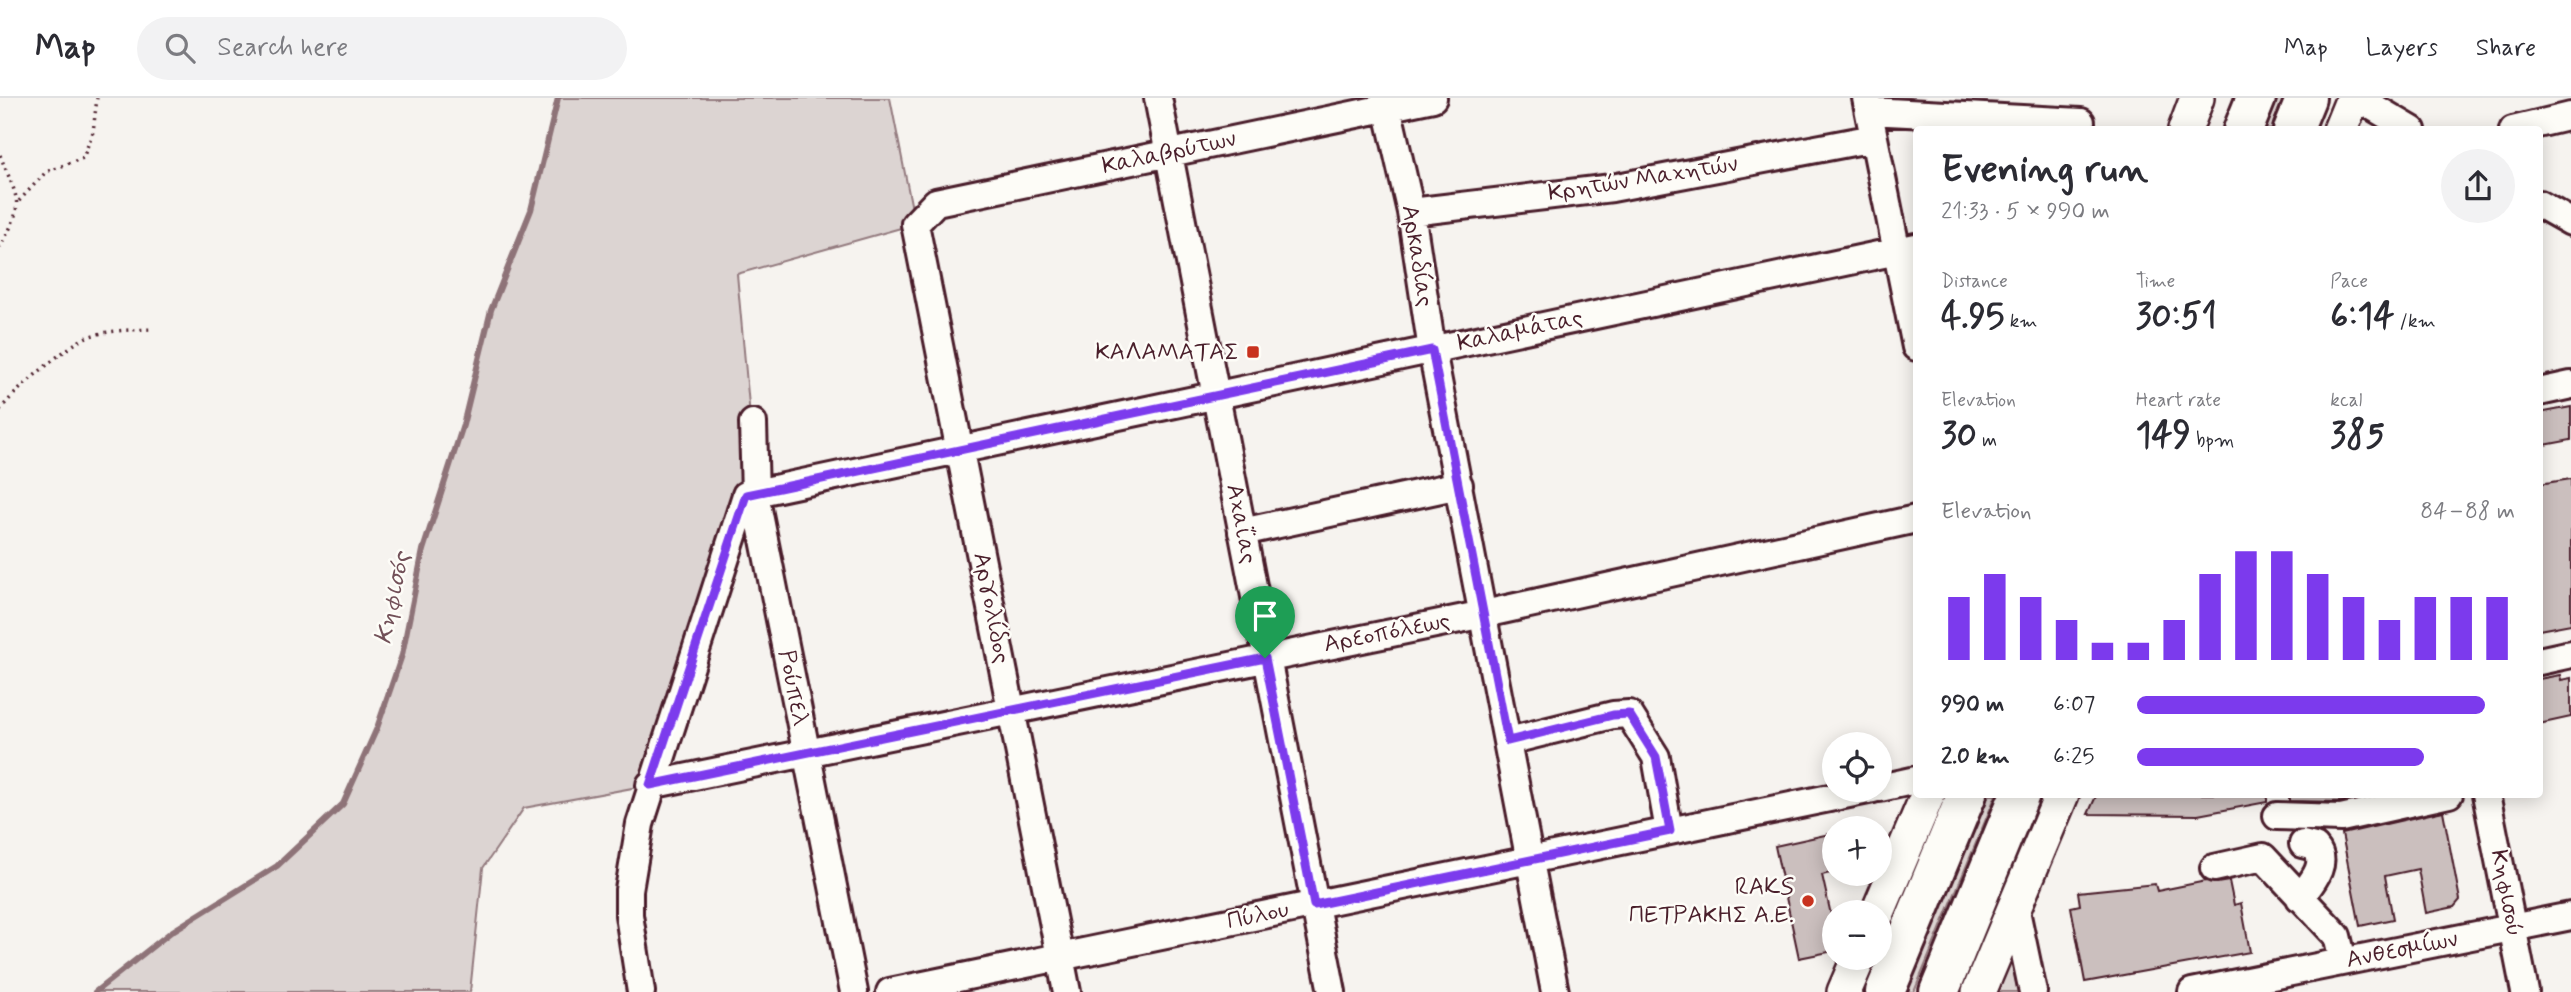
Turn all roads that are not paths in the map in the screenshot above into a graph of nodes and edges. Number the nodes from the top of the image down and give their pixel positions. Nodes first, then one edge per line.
1 (1158, 98) edge
2 (1433, 98) edge
3 (2197, 98) edge
4 (2256, 98) edge
5 (2306, 98) edge
6 (2356, 98) edge
7 (1386, 103) edge
8 (1868, 104) edge
9 (2571, 116) edge
10 (2081, 122) dead end
11 (2186, 126) edge
12 (2245, 126) edge
13 (2296, 126) edge
14 (2342, 126) edge
15 (2405, 126) edge
16 (2530, 126) edge
17 (1874, 138) junction
18 (1168, 154) junction
19 (2543, 206) edge
20 (1411, 212) junction
21 (2571, 222) edge
22 (915, 224) joint
23 (1907, 249) edge
24 (1913, 314) edge
25 (1432, 350) junction
26 (2571, 385) edge
27 (2543, 391) edge
28 (1217, 397) junction
29 (753, 424) dead end
30 (959, 450) junction
31 (1460, 485) junction
32 (755, 494) junction
33 (1913, 520) edge
34 (1242, 532) junction
35 (1484, 614) junction
36 (2571, 654) edge
37 (1265, 658) junction
38 (2543, 660) edge
39 (1011, 712) junction
40 (1508, 741) junction
41 (805, 754) junction
42 (1913, 781) edge
43 (650, 785) junction
44 (1892, 785) edge
45 (1926, 798) edge
46 (1965, 798) edge
47 (2018, 798) edge
48 (2060, 798) edge
49 (2431, 798) edge
50 (2487, 798) edge
51 (1822, 800) edge
52 (2277, 816) dead end
53 (1670, 831) junction
54 (2303, 844) dead end
55 (1528, 860) junction
56 (2214, 868) dead end
57 (2300, 898) junction
58 (1883, 900) edge
59 (1314, 905) junction
60 (2015, 906) junction
61 (2571, 916) edge
62 (2512, 928) junction
63 (1060, 957) junction
64 (2343, 961) junction
65 (1853, 970) edge
66 (641, 992) edge
67 (854, 992) edge
68 (890, 992) edge
69 (1067, 992) edge
70 (1332, 992) edge
71 (1555, 992) edge
72 (1844, 992) edge
73 (1885, 992) edge
74 (1939, 992) edge
75 (1979, 992) edge
76 (2033, 992) edge
77 (2192, 992) edge
78 (2525, 992) edge

1 - 18 street, Αχαΐας
2 - 7 street, Καλαβρύτων
3 - 11 main road
4 - 12 highway
5 - 13 highway
6 - 14 main road
6 - 15 street
7 - 18 street, Καλαβρύτων
7 - 20 street, Αρκαδίας
8 - 10 street
8 - 17 street
9 - 16 street
17 - 20 street, Κρητών Μαχητών
17 - 23 street
18 - 22 street, Καλαβρύτων
18 - 28 street, Αχαΐας
19 - 21 street
20 - 25 street, Αρκαδίας
22 - 30 street, Αργολίδος
23 - 24 street
23 - 25 street, Καλαμάτας
25 - 28 street, Καλαμάτας
25 - 31 street, Αρκαδίας
26 - 27 street
28 - 30 street, Καλαμάτας
28 - 34 street, Αχαΐας
29 - 32 street, Ρούπελ
30 - 32 street, Καλαμάτας
30 - 39 street, Αργολίδος
31 - 34 street
31 - 35 street, Αρκαδίας
32 - 41 street, Ρούπελ
32 - 43 street
33 - 35 street, Αρεοπόλεως
34 - 37 street, Αχαΐας
35 - 37 street, Αρεοπόλεως
35 - 40 street, Αρκαδίας
36 - 38 street
37 - 39 street, Αρεοπόλεως
37 - 59 street, Αχαΐας
39 - 41 street, Αρεοπόλεως
39 - 63 street, Αργολίδος
40 - 53 street
40 - 55 street, Αρκαδίας
41 - 43 street, Αρεοπόλεως
41 - 67 street, Ρούπελ
42 - 44 street
43 - 66 street
45 - 58 main road
46 - 73 highway
47 - 74 highway
48 - 60 main road
49 - 52 street
50 - 62 street, Κηφισού
51 - 53 street, Πύλου
53 - 55 street, Πύλου
54 - 57 street
55 - 59 street, Πύλου
55 - 71 street, Αρκαδίας
56 - 57 street
57 - 64 street
59 - 63 street, Πύλου
59 - 70 street, Αχαΐας
60 - 75 main road
60 - 76 street
61 - 62 street, Ανθεσμίων
62 - 64 street, Ανθεσμίων
62 - 78 street, Κηφισού
63 - 68 street, Πύλου
63 - 69 street, Αργολίδος
64 - 77 street, Ανθεσμίων
65 - 72 main road

